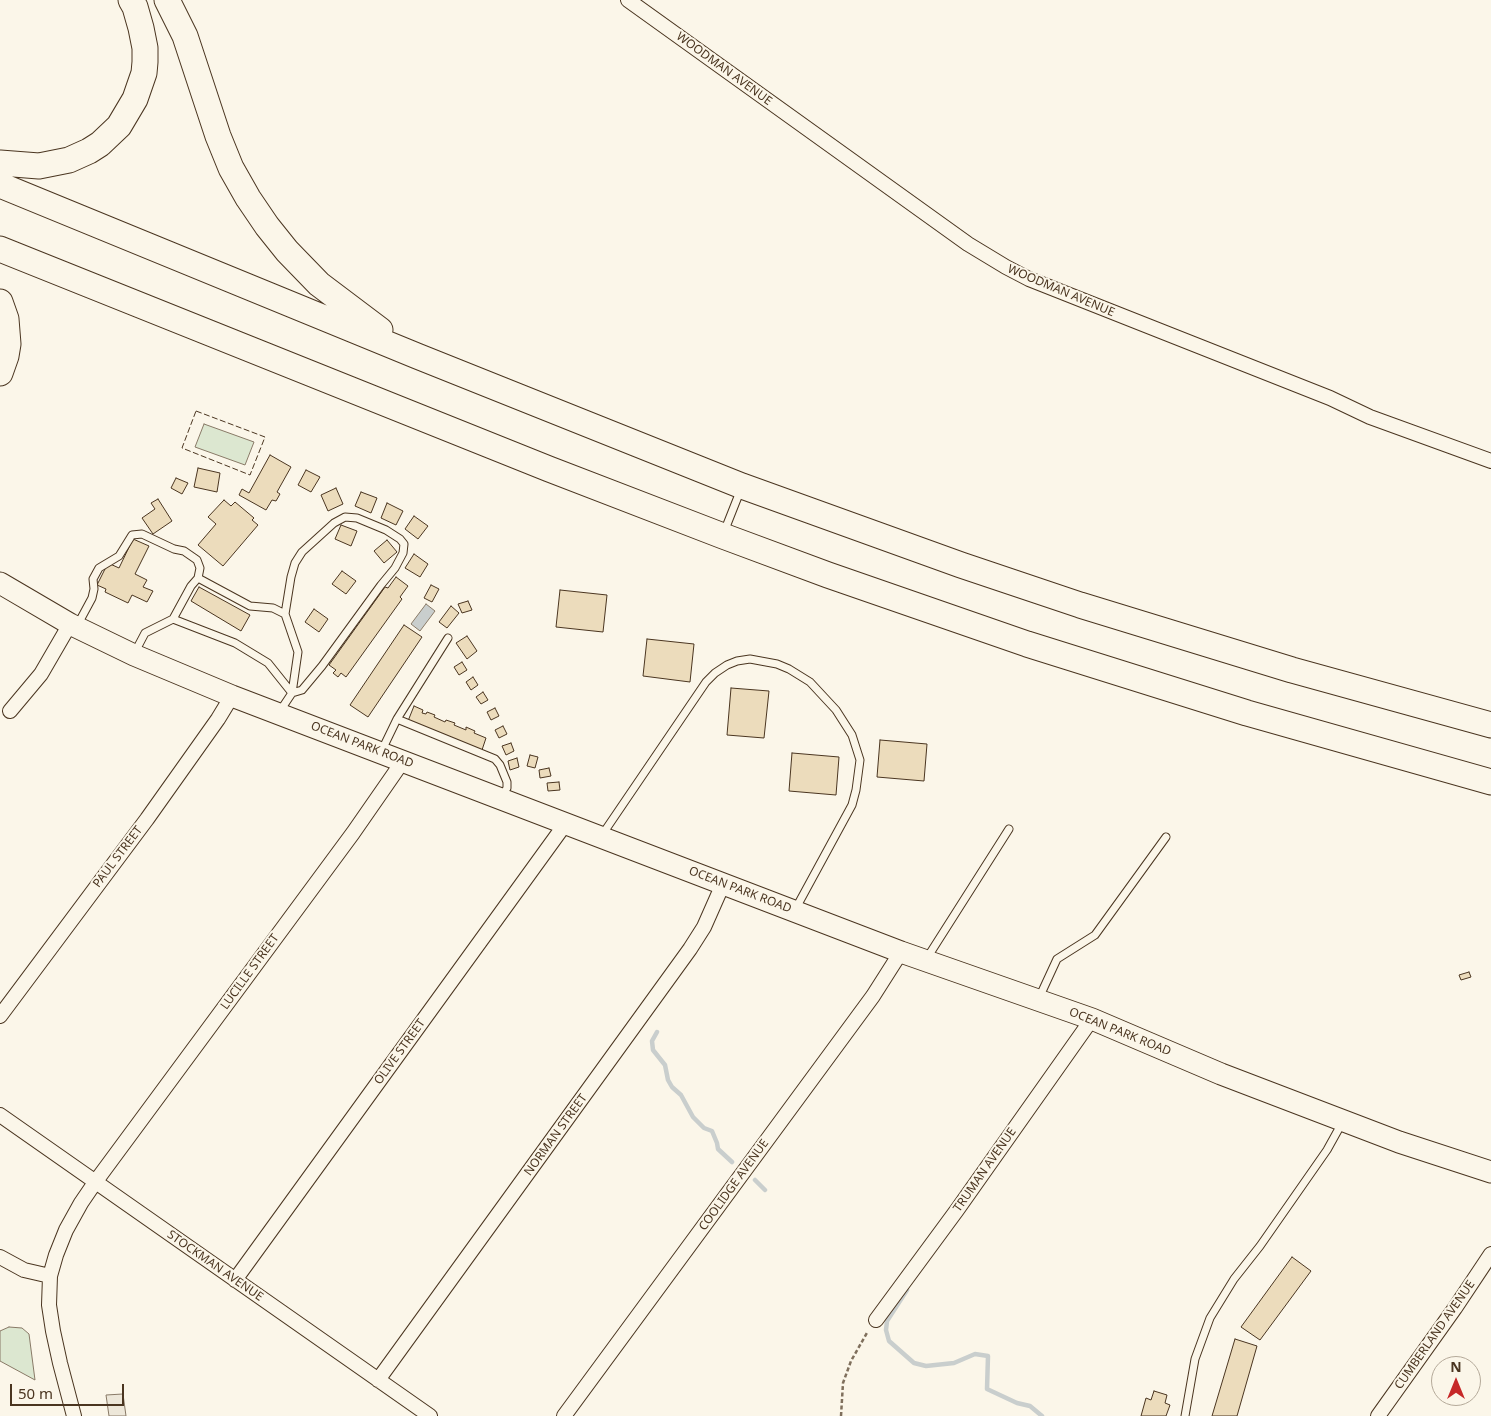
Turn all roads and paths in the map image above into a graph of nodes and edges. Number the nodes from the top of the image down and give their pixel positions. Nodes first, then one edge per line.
1 (131, 0) edge
2 (167, 0) edge
3 (628, 0) edge
4 (0, 163) edge
5 (0, 184) edge
6 (0, 249) edge
7 (0, 302) edge
8 (417, 356) junction
9 (0, 373) edge
10 (1491, 461) edge
11 (742, 486) junction
12 (723, 536) junction
13 (198, 578) junction
14 (0, 583) edge
15 (285, 614) junction
16 (173, 619) junction
17 (74, 625) junction
18 (448, 638) dead end
19 (134, 655) junction
20 (292, 692) junction
21 (232, 696) junction
22 (10, 711) dead end
23 (278, 714) junction
24 (397, 719) junction
25 (1491, 725) edge
26 (381, 753) junction
27 (403, 761) junction
28 (1491, 782) edge
29 (501, 799) junction
30 (566, 823) junction
31 (1009, 830) dead end
32 (1166, 836) dead end
33 (601, 837) junction
34 (723, 884) junction
35 (795, 911) junction
36 (901, 952) junction
37 (926, 961) junction
38 (1038, 1000) junction
39 (0, 1016) edge
40 (1092, 1019) junction
41 (0, 1115) edge
42 (1343, 1120) junction
43 (1491, 1172) edge
44 (96, 1181) junction
45 (1491, 1254) edge
46 (0, 1257) edge
47 (50, 1276) junction
48 (234, 1280) junction
49 (876, 1320) joint
50 (378, 1380) junction
51 (74, 1416) edge
52 (430, 1416) edge
53 (564, 1416) edge
54 (841, 1416) edge
55 (1185, 1416) edge
56 (1378, 1416) edge

1 - 4 highway
2 - 8 highway
3 - 10 street, WOODMAN AVENUE
5 - 8 highway
6 - 12 highway
7 - 9 highway
8 - 11 highway
11 - 12 lane
11 - 25 highway
12 - 28 highway
13 - 15 lane
13 - 16 lane
13 - 17 lane
14 - 17 main road, OCEAN PARK ROAD
15 - 20 lane
15 - 20 lane
16 - 19 lane
16 - 20 lane
17 - 19 main road, OCEAN PARK ROAD
17 - 22 street
18 - 24 lane
19 - 21 main road, OCEAN PARK ROAD
20 - 23 lane
21 - 23 main road, OCEAN PARK ROAD
21 - 39 street, PAUL STREET
23 - 26 main road, OCEAN PARK ROAD
24 - 26 lane
24 - 29 lane
26 - 27 main road, OCEAN PARK ROAD
27 - 29 main road, OCEAN PARK ROAD
27 - 44 street, LUCILLE STREET
29 - 30 main road, OCEAN PARK ROAD
30 - 33 main road, OCEAN PARK ROAD
30 - 48 street, OLIVE STREET
31 - 37 lane
32 - 38 lane
33 - 34 main road, OCEAN PARK ROAD
33 - 35 lane
34 - 35 main road, OCEAN PARK ROAD
34 - 50 street, NORMAN STREET
35 - 36 main road, OCEAN PARK ROAD
36 - 37 main road, OCEAN PARK ROAD
36 - 53 street, COOLIDGE AVENUE
37 - 38 main road, OCEAN PARK ROAD
38 - 40 main road, OCEAN PARK ROAD
40 - 42 main road, OCEAN PARK ROAD
40 - 49 street, TRUMAN AVENUE
41 - 44 street, STOCKMAN AVENUE
42 - 43 main road, OCEAN PARK ROAD
42 - 55 lane
44 - 47 street, LUCILLE STREET
44 - 48 street, STOCKMAN AVENUE
45 - 56 street, CUMBERLAND AVENUE
46 - 47 street
47 - 51 street, LUCILLE STREET
48 - 50 street, STOCKMAN AVENUE
49 - 54 path
50 - 52 street, STOCKMAN AVENUE

